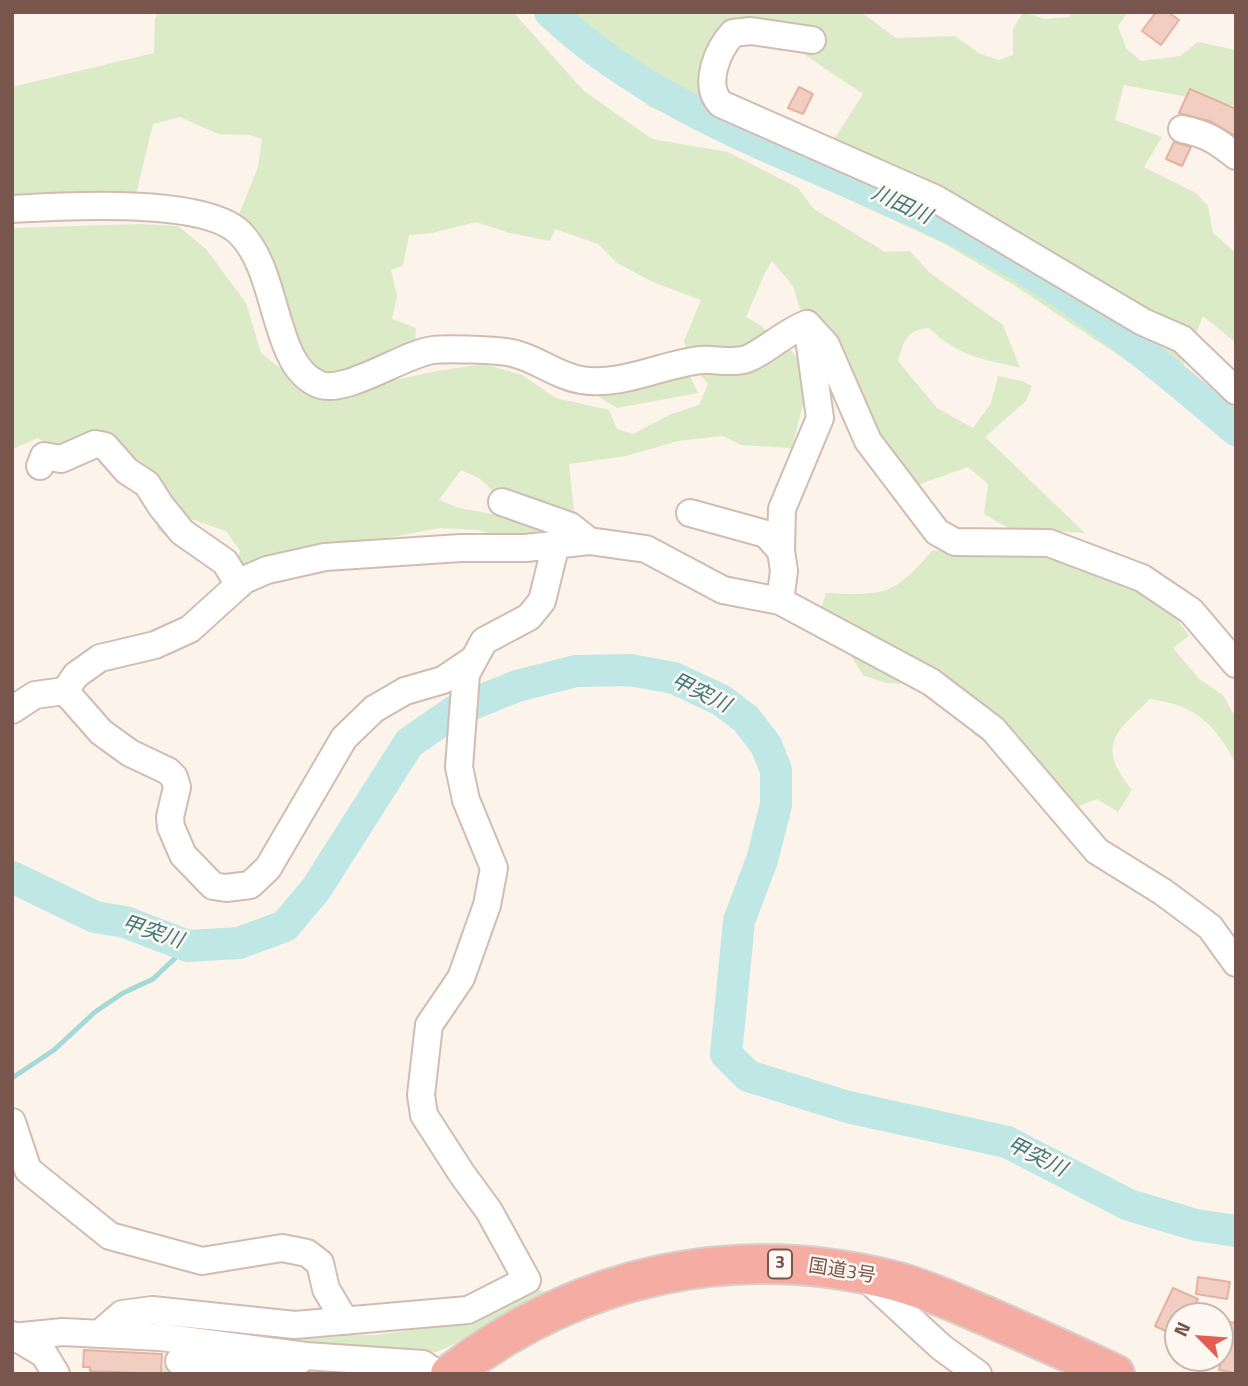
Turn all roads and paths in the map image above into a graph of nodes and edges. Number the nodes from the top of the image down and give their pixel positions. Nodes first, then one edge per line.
1 (812, 40) dead end
2 (1182, 129) dead end
3 (1236, 156) edge
4 (12, 209) edge
5 (807, 324) junction
6 (1236, 391) edge
7 (40, 466) dead end
8 (502, 502) dead end
9 (690, 513) dead end
10 (589, 541) junction
11 (556, 544) junction
12 (781, 551) junction
13 (239, 585) junction
14 (780, 601) junction
15 (1236, 664) edge
16 (470, 666) junction
17 (12, 682) edge
18 (65, 691) junction
19 (35, 695) junction
20 (12, 710) edge
21 (1236, 963) edge
22 (12, 1122) edge
23 (862, 1273) junction
24 (345, 1321) junction
25 (99, 1334) junction
26 (13, 1336) edge
27 (306, 1356) junction
28 (179, 1361) dead end
29 (56, 1374) edge
30 (437, 1374) edge
31 (450, 1374) edge
32 (978, 1374) edge
33 (1115, 1374) edge

1 - 6 street
2 - 3 street
4 - 5 street
5 - 12 street
5 - 15 street
7 - 13 street
8 - 10 street
9 - 12 street
10 - 11 street
10 - 14 street
11 - 13 street
11 - 16 street
12 - 14 street
13 - 18 street
14 - 21 street
16 - 18 street
16 - 24 street
17 - 19 street
18 - 19 street
19 - 20 street
22 - 24 street
23 - 31 highway, 国道3号 / 3
23 - 32 street
23 - 33 highway, 国道3号 / 3
24 - 25 street
25 - 26 street
25 - 27 street
26 - 29 street
27 - 28 street
27 - 30 street

